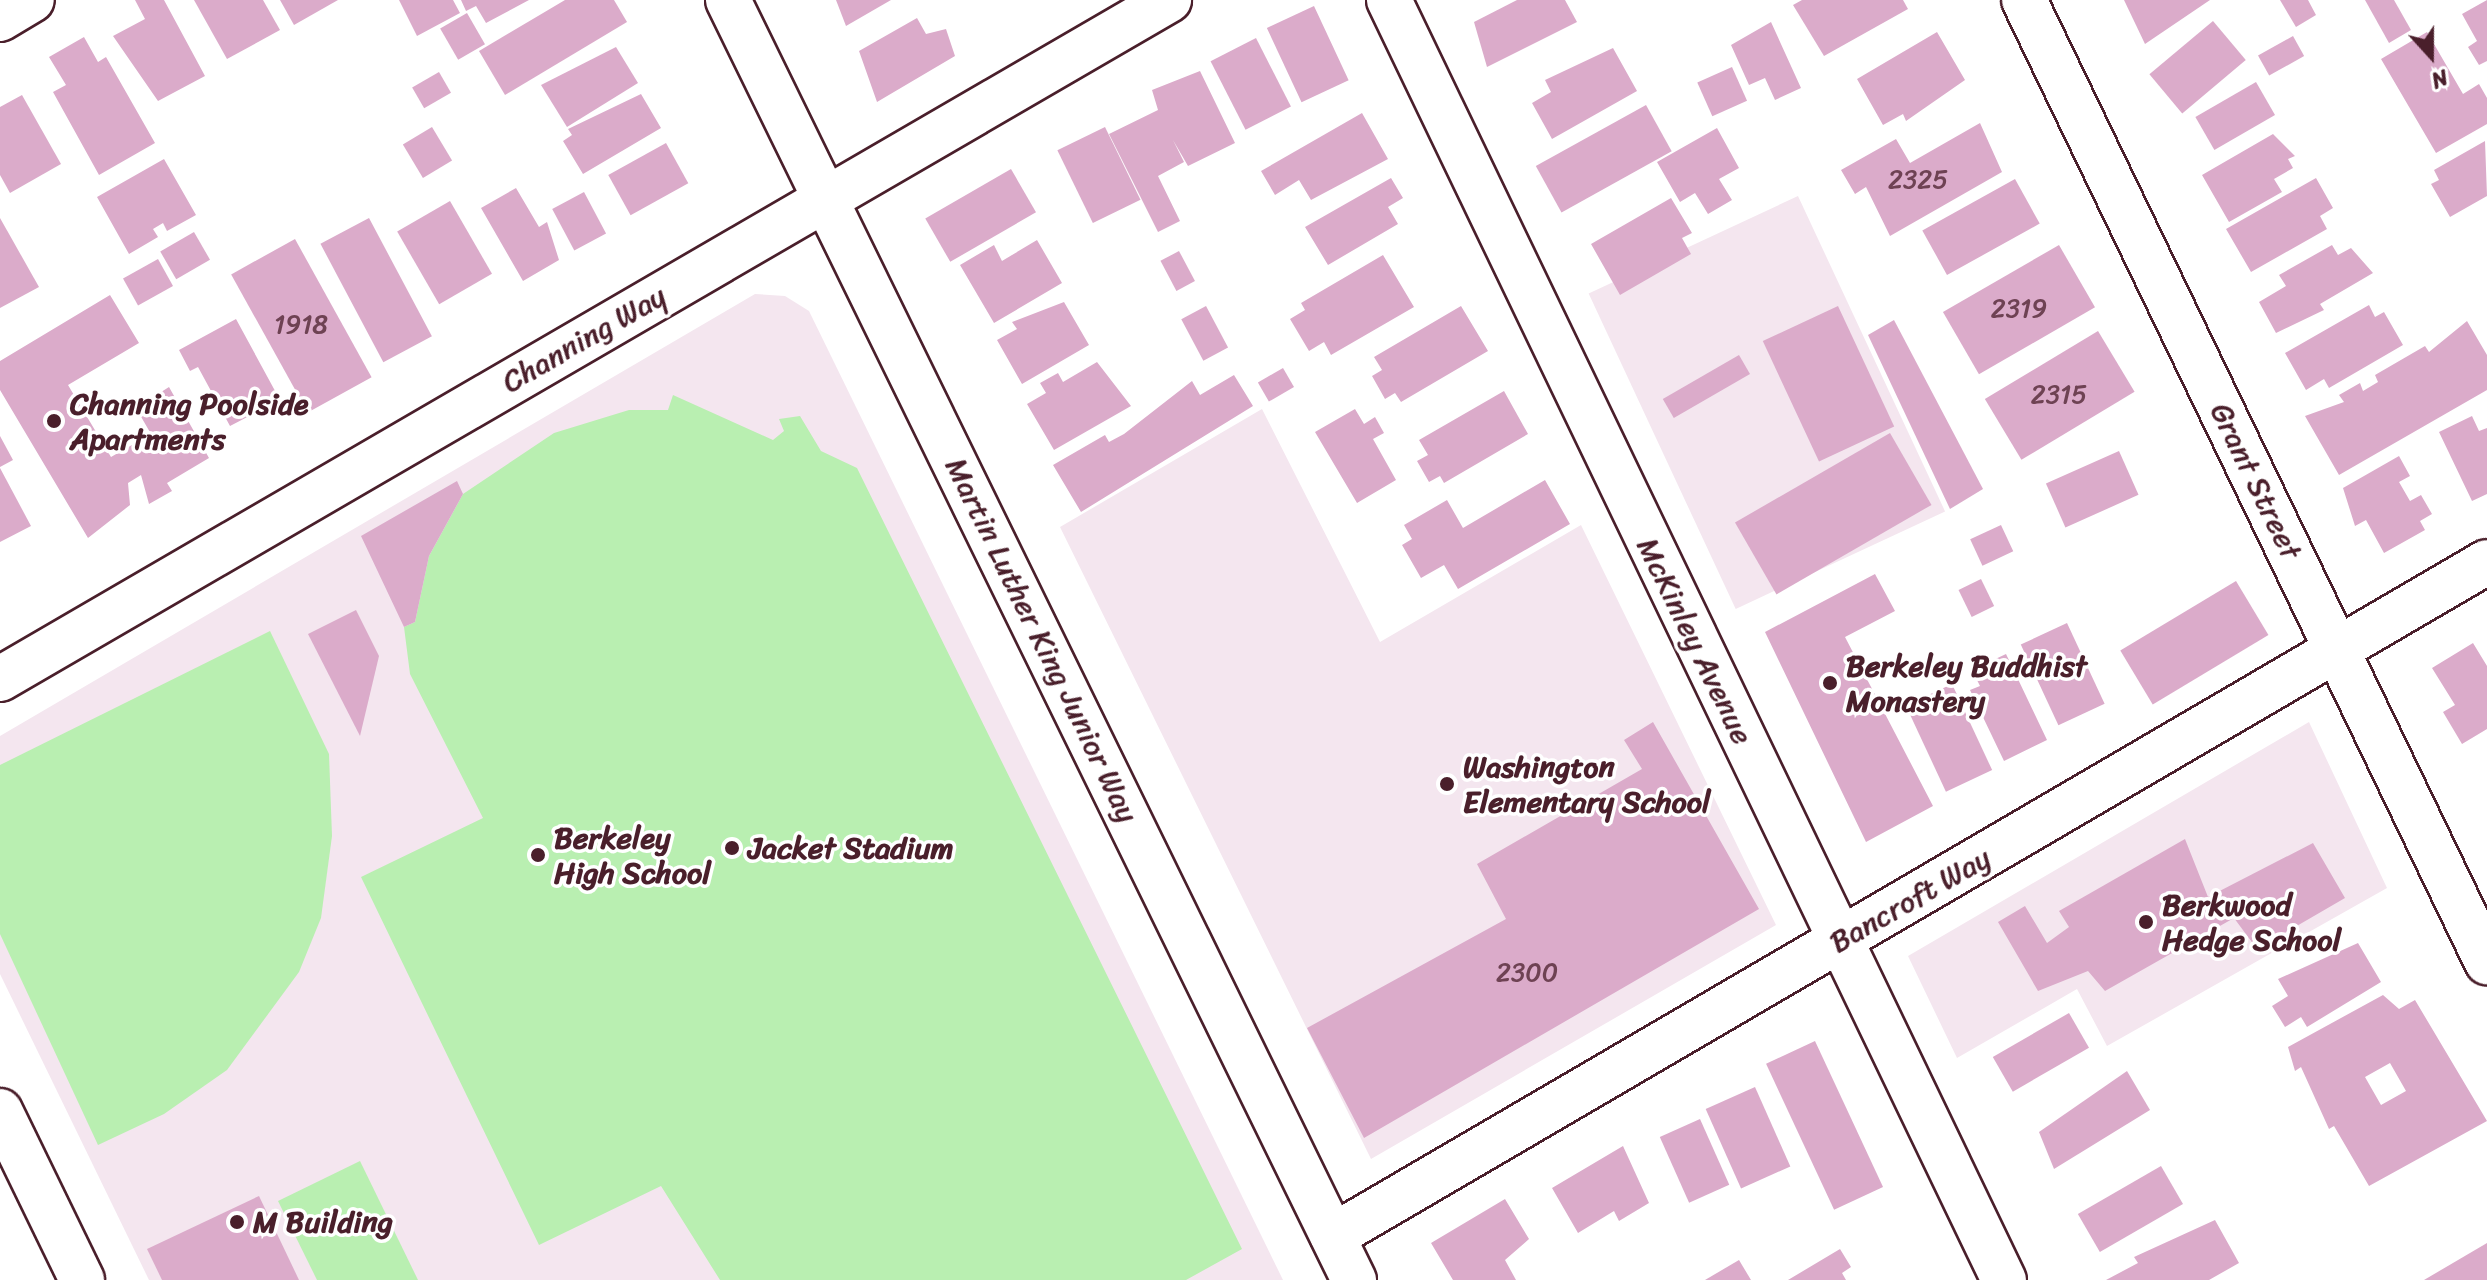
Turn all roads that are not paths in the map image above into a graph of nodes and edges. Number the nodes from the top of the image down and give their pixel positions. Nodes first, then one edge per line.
1 (32, 0) edge
2 (728, 0) edge
3 (1169, 0) edge
4 (1389, 0) edge
5 (2024, 0) edge
6 (0, 19) edge
7 (826, 199) junction
8 (2487, 562) edge
9 (2337, 650) junction
10 (0, 679) edge
11 (1840, 940) junction
12 (2487, 962) edge
13 (0, 1111) edge
14 (1333, 1236) junction
15 (82, 1280) edge
16 (1354, 1280) edge
17 (2004, 1280) edge

1 - 6 street
2 - 7 street, Martin Luther King Junior Way
3 - 7 street, Channing Way
4 - 11 street, McKinley Avenue
5 - 9 street, Grant Street
7 - 10 street, Channing Way
7 - 14 street, Martin Luther King Junior Way
8 - 9 street, Bancroft Way
9 - 11 street, Bancroft Way
9 - 12 street, Grant Street
11 - 14 street, Bancroft Way
11 - 17 street, McKinley Avenue
13 - 15 street
14 - 16 street, Martin Luther King Junior Way

